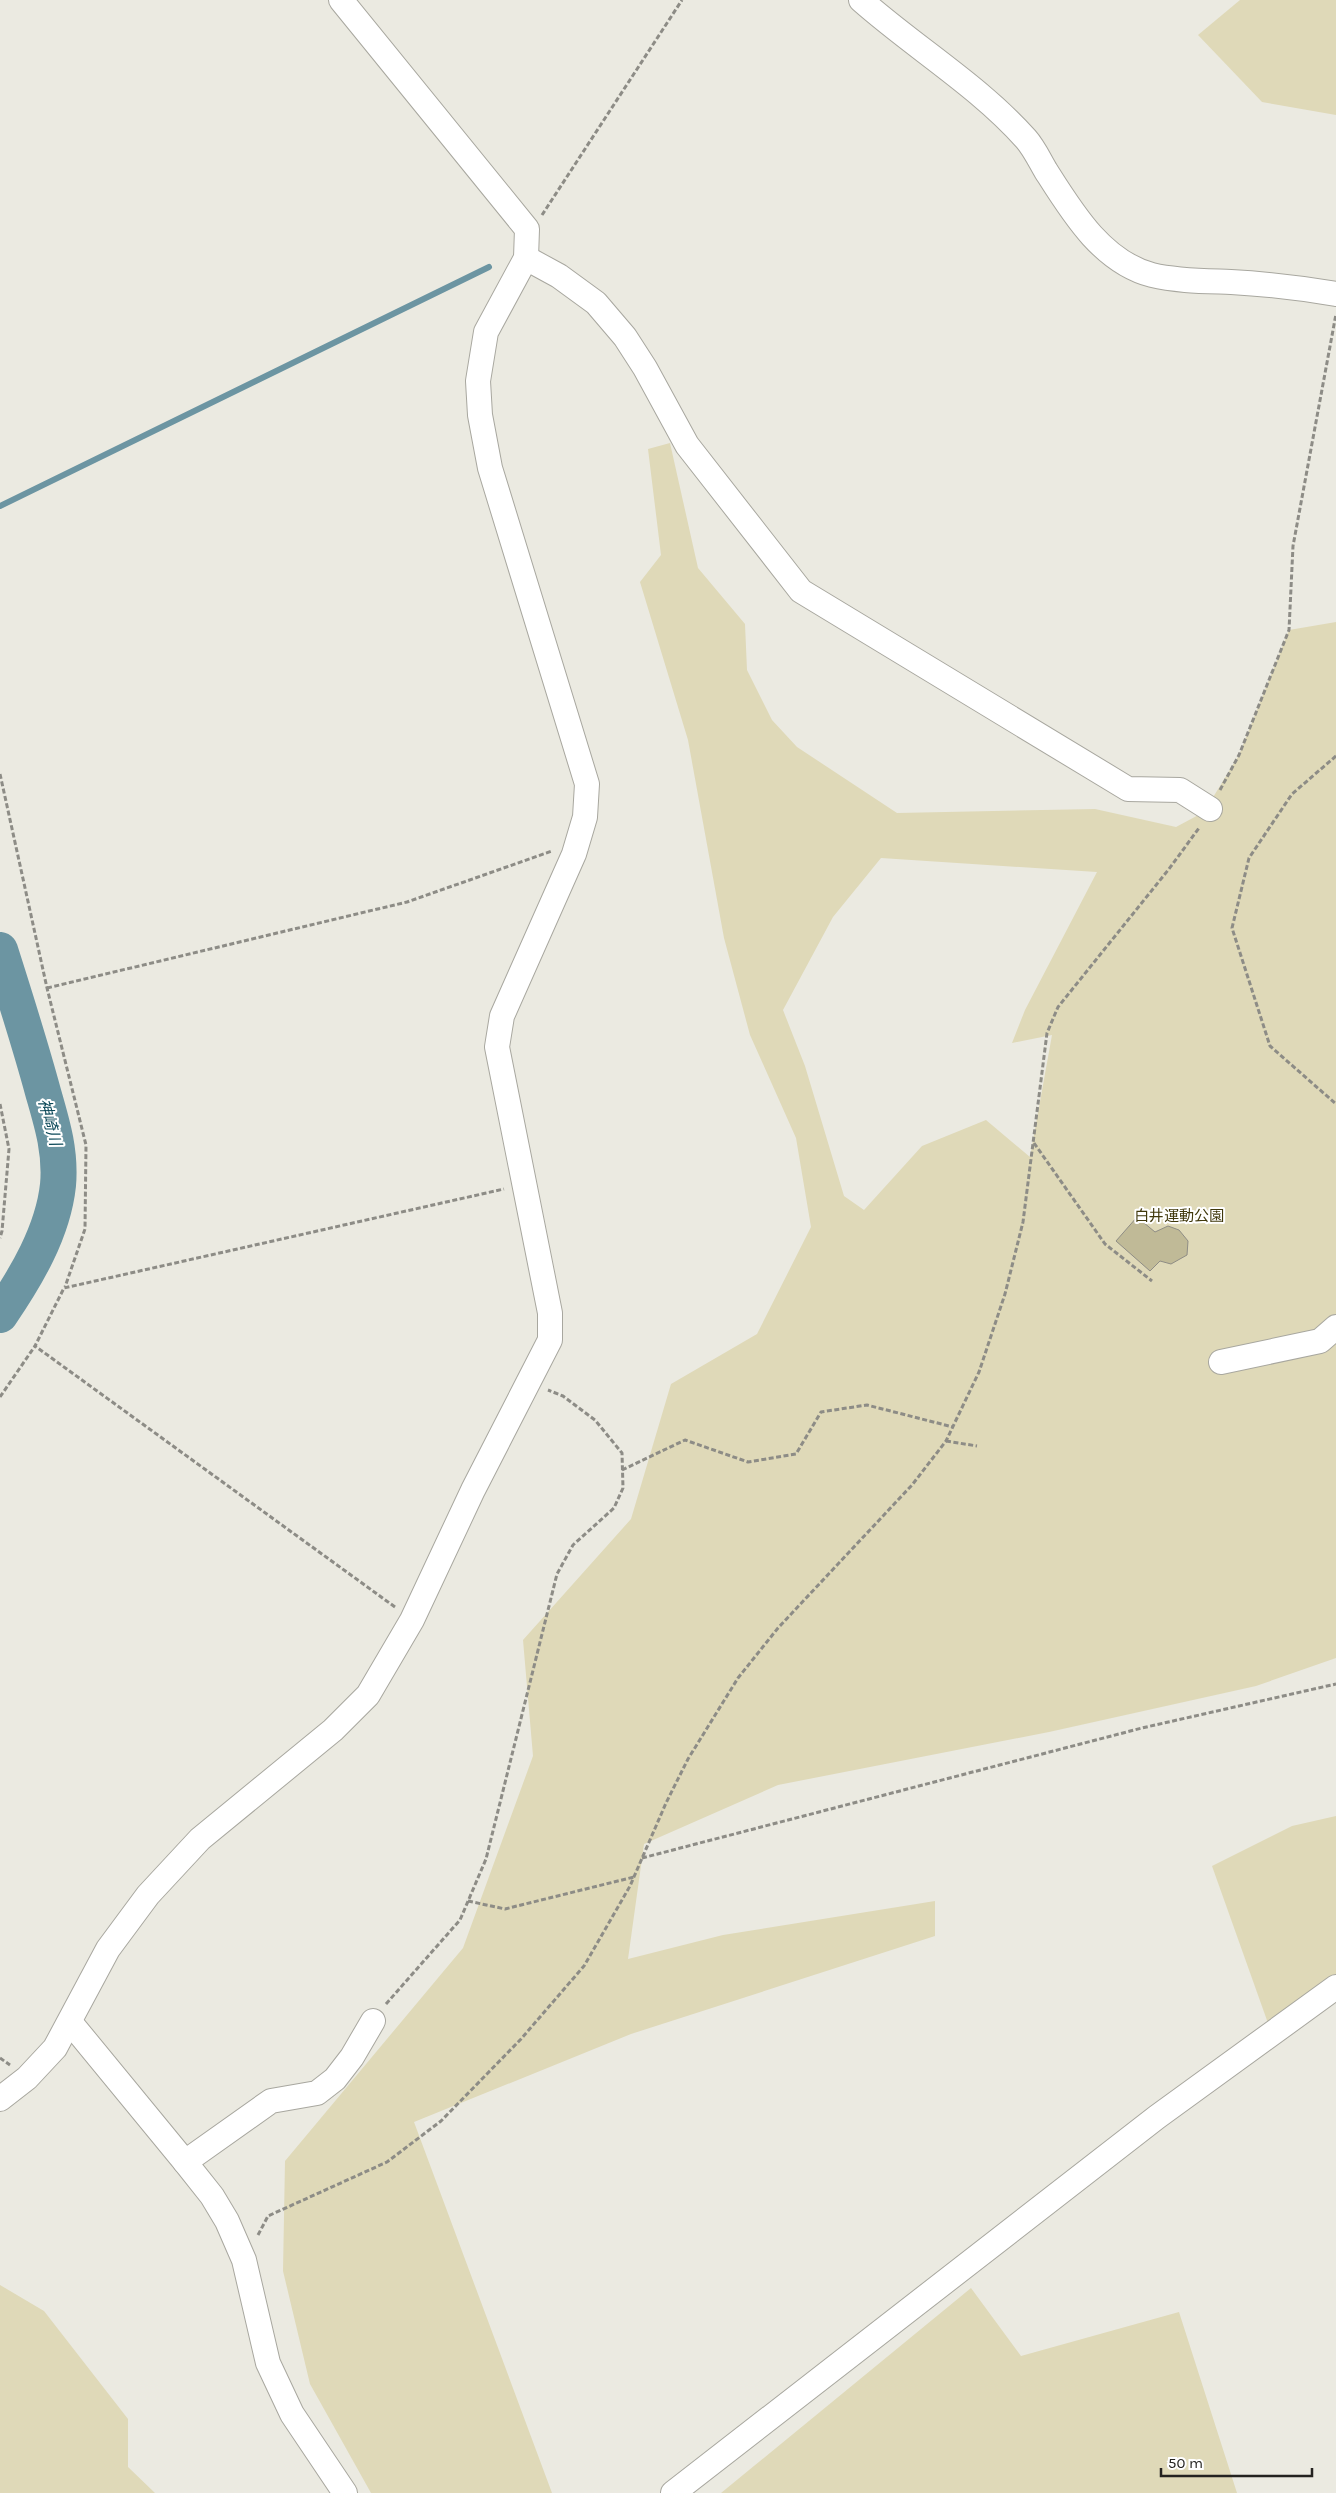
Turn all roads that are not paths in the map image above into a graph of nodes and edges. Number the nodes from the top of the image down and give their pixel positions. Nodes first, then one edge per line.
1 (341, 0) edge
2 (861, 0) edge
3 (526, 258) junction
4 (1336, 294) edge
5 (1210, 809) road end
6 (1336, 1327) edge
7 (1221, 1362) dead end
8 (1336, 1987) edge
9 (373, 2021) road end
10 (70, 2022) junction
11 (0, 2099) edge
12 (185, 2162) junction
13 (345, 2493) edge
14 (673, 2493) edge

1 - 3 street
2 - 4 street
3 - 5 street
3 - 10 street
6 - 7 street
8 - 14 street
9 - 12 street
10 - 11 street
10 - 12 street
12 - 13 street

